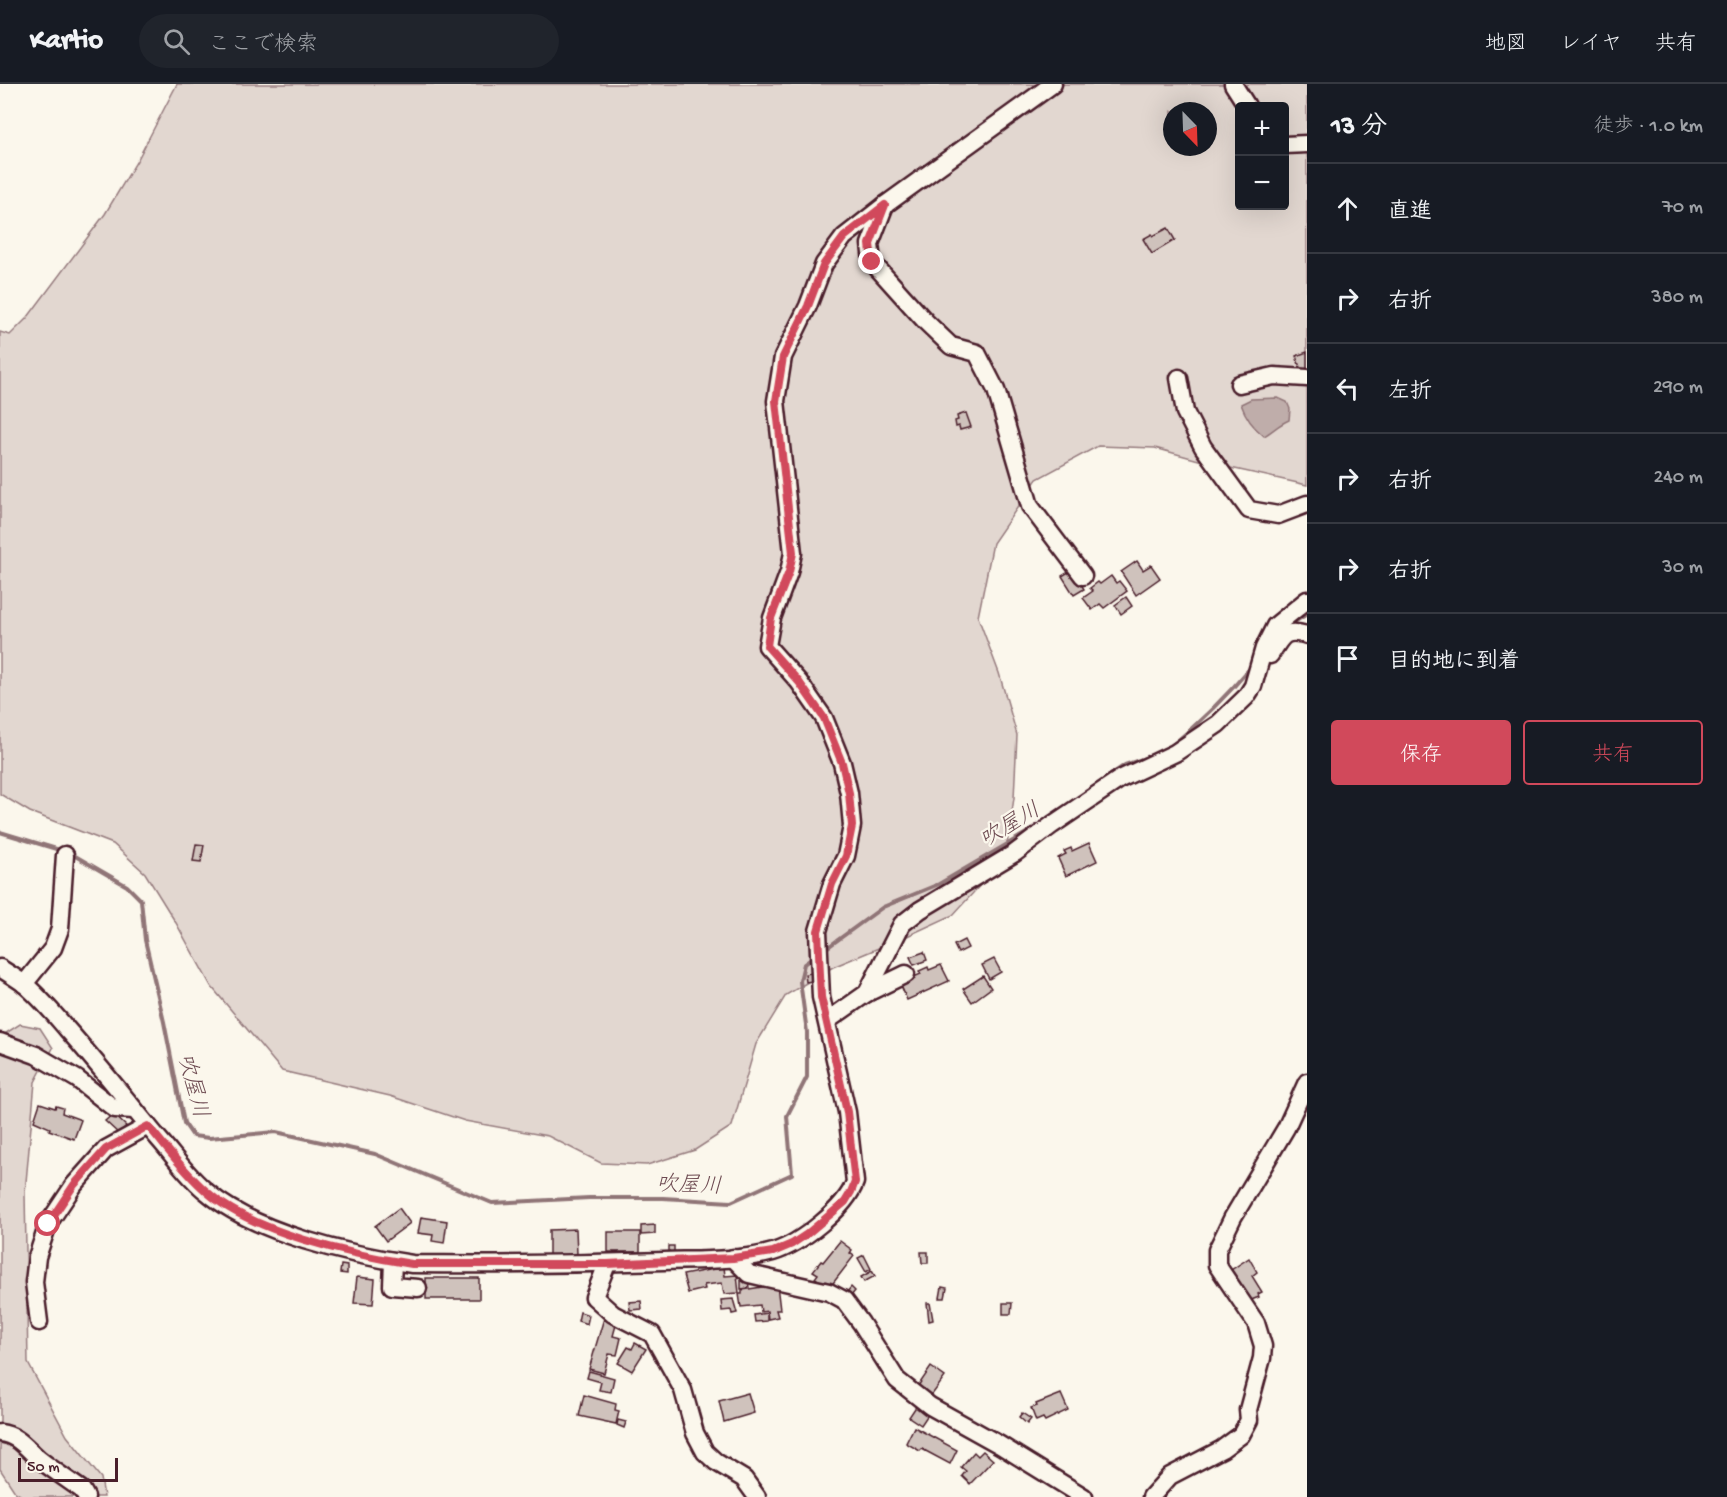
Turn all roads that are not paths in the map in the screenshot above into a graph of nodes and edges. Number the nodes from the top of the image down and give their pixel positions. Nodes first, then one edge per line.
1 (1053, 84) edge
2 (1233, 84) edge
3 (1244, 102) edge
4 (1307, 144) edge
5 (1289, 145) edge
6 (885, 205) junction
7 (1179, 378) dead end
8 (1307, 378) edge
9 (1239, 384) dead end
10 (1307, 504) edge
11 (1083, 576) dead end
12 (1307, 600) edge
13 (1307, 635) edge
14 (1270, 655) dead end
15 (65, 855) dead end
16 (0, 968) edge
17 (906, 974) dead end
18 (24, 984) junction
19 (867, 993) junction
20 (828, 1021) junction
21 (0, 1042) edge
22 (1307, 1082) edge
23 (135, 1110) junction
24 (148, 1126) junction
25 (733, 1258) junction
26 (393, 1261) junction
27 (607, 1264) junction
28 (418, 1288) dead end
29 (39, 1322) dead end
30 (0, 1433) edge
31 (86, 1497) edge
32 (757, 1497) edge
33 (1084, 1497) edge
34 (1151, 1497) edge

1 - 6 street
2 - 3 street
4 - 5 street
6 - 11 street
6 - 20 street
7 - 10 street
8 - 9 street
12 - 19 street
13 - 14 street
15 - 18 street
16 - 18 street
17 - 19 street
18 - 23 street
19 - 20 street
20 - 25 street
21 - 23 street
22 - 34 street
23 - 24 street
24 - 26 street
24 - 29 street
25 - 27 street
25 - 33 street
26 - 27 street
26 - 28 street
27 - 32 street
30 - 31 street

